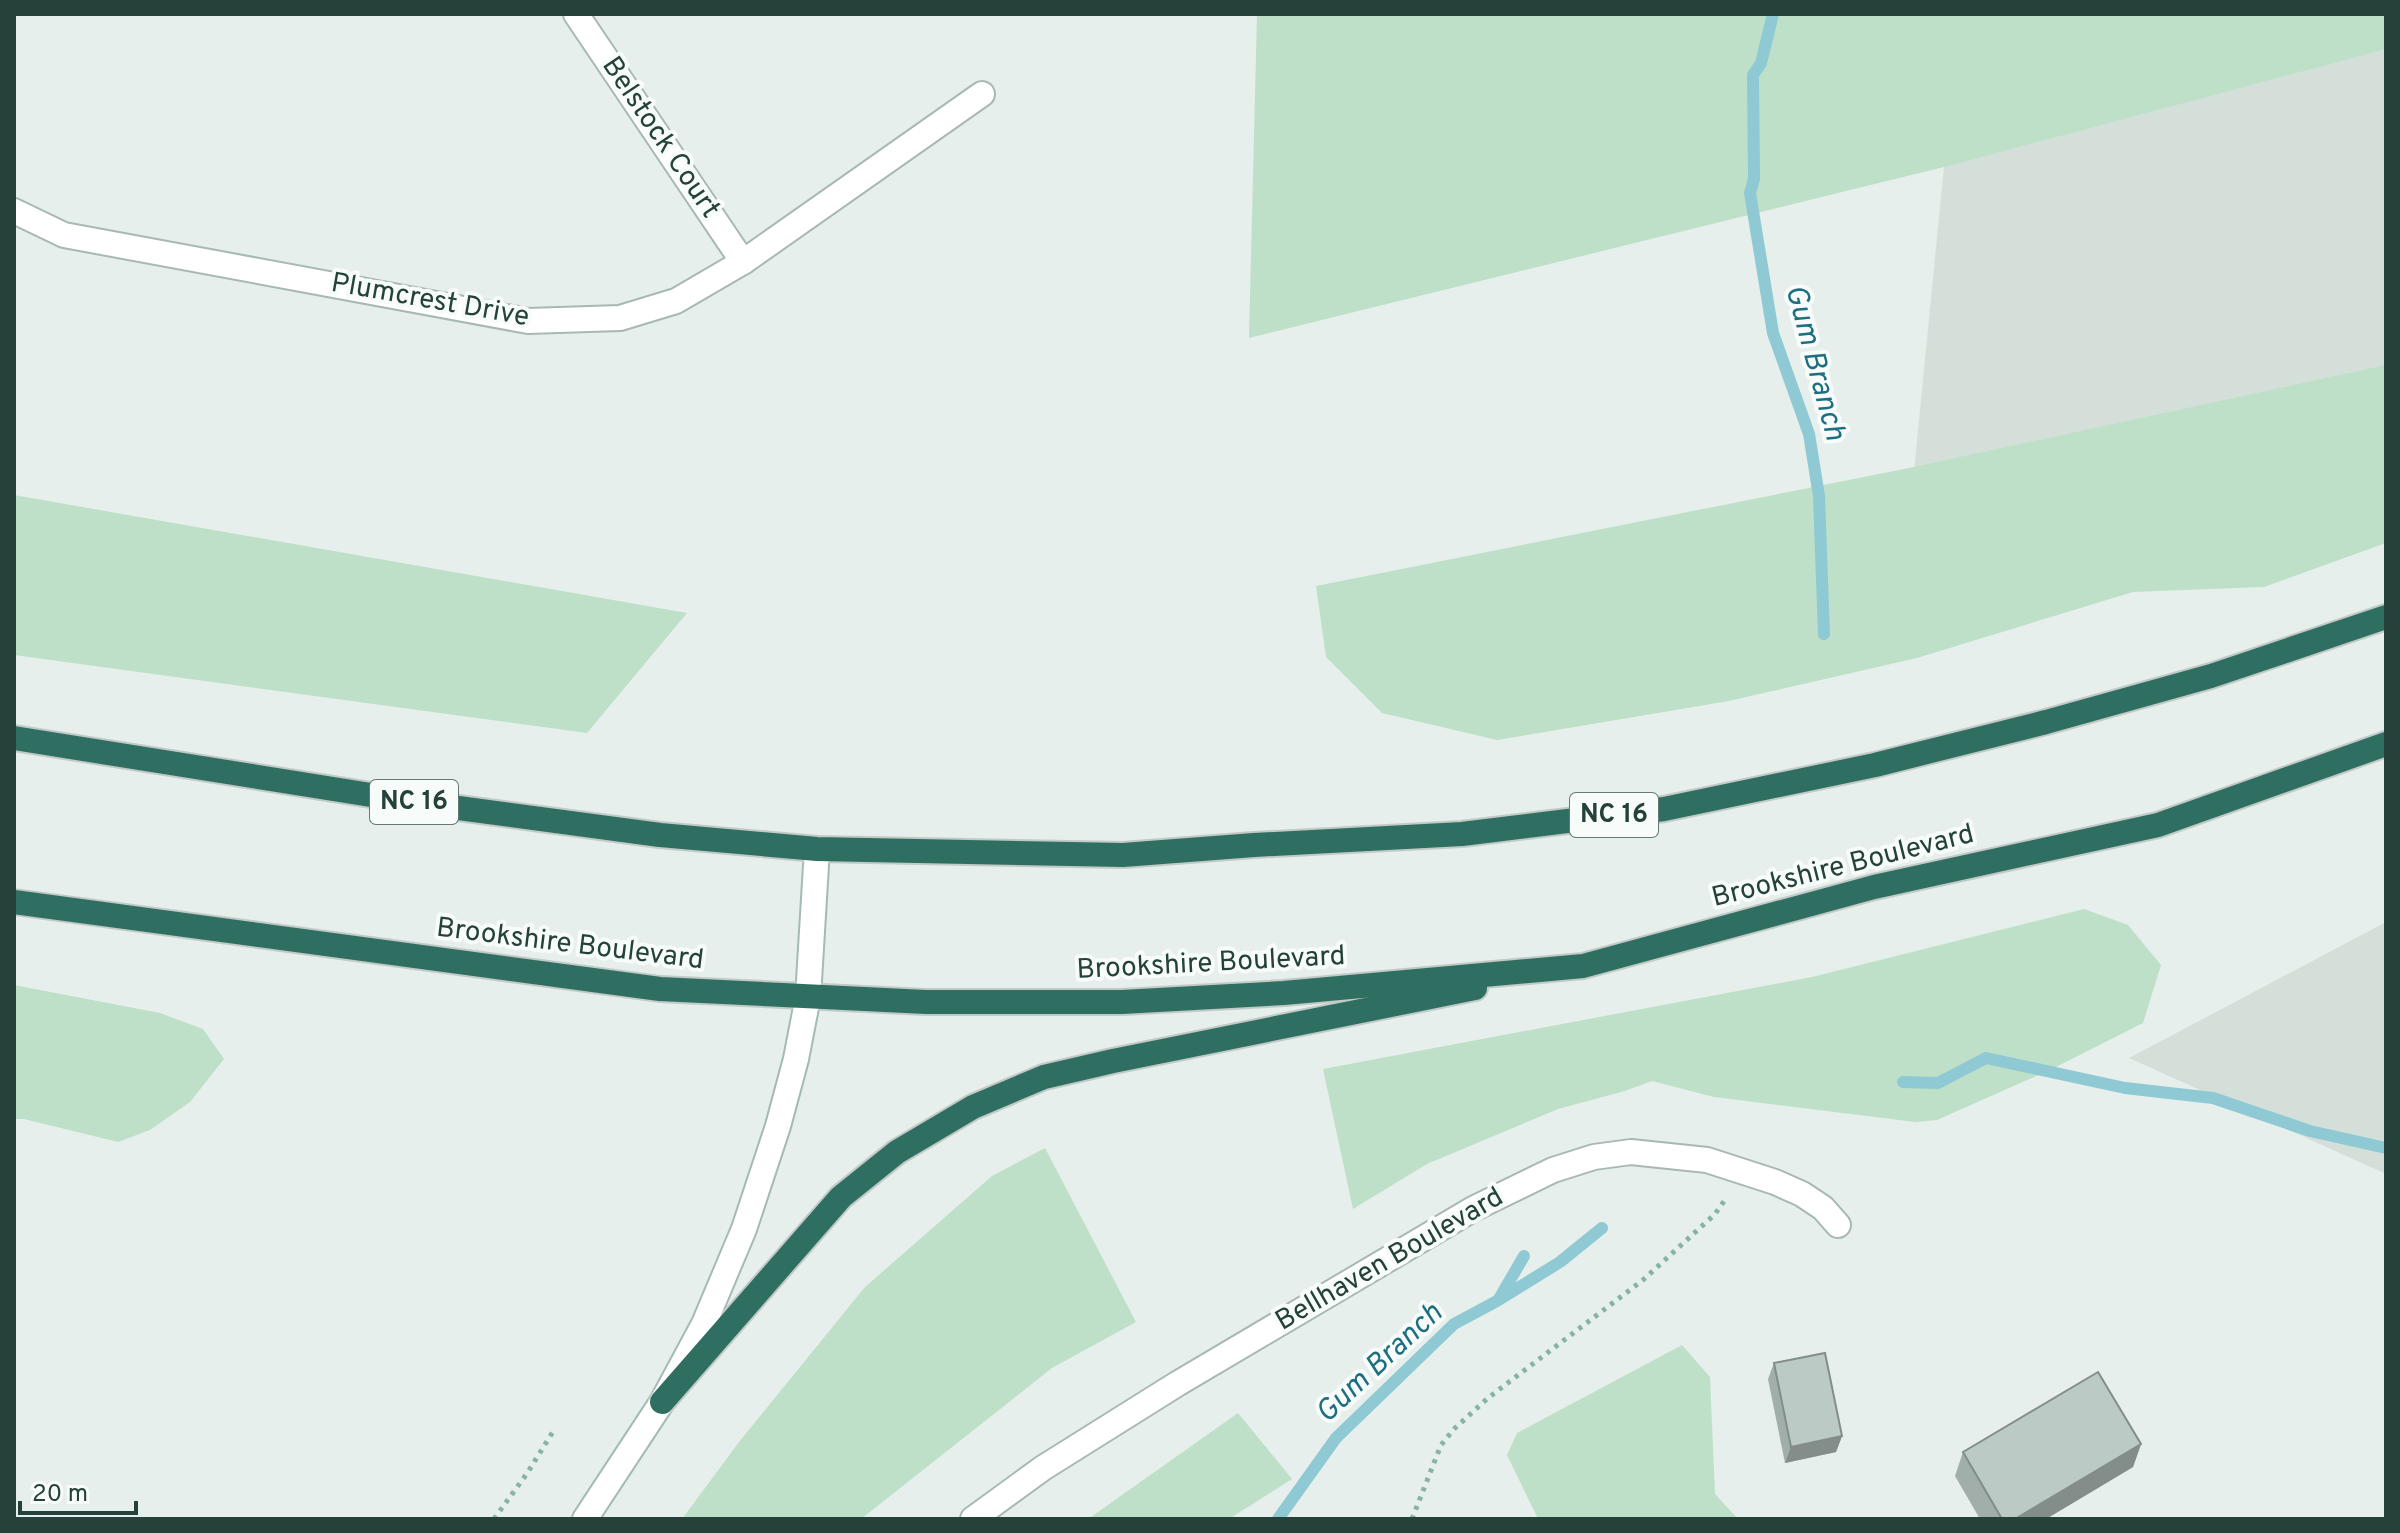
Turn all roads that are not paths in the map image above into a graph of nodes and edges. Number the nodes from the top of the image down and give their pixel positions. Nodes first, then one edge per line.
1 (576, 14) edge
2 (982, 94) dead end
3 (14, 211) edge
4 (743, 262) junction
5 (2386, 617) edge
6 (14, 738) edge
7 (2386, 744) edge
8 (817, 849) junction
9 (14, 902) edge
10 (1583, 966) junction
11 (808, 997) junction
12 (1838, 1225) dead end
13 (662, 1402) junction
14 (585, 1519) edge
15 (973, 1519) edge

1 - 4 street, Belstock Court
2 - 4 street, Plumcrest Drive
3 - 4 street, Plumcrest Drive
5 - 8 highway, NC 16
6 - 8 highway, NC 16
7 - 10 highway, Brookshire Boulevard
8 - 11 street
9 - 11 highway, Brookshire Boulevard
10 - 11 highway, Brookshire Boulevard
10 - 13 highway
11 - 13 street
12 - 15 street, Bellhaven Boulevard
13 - 14 street

